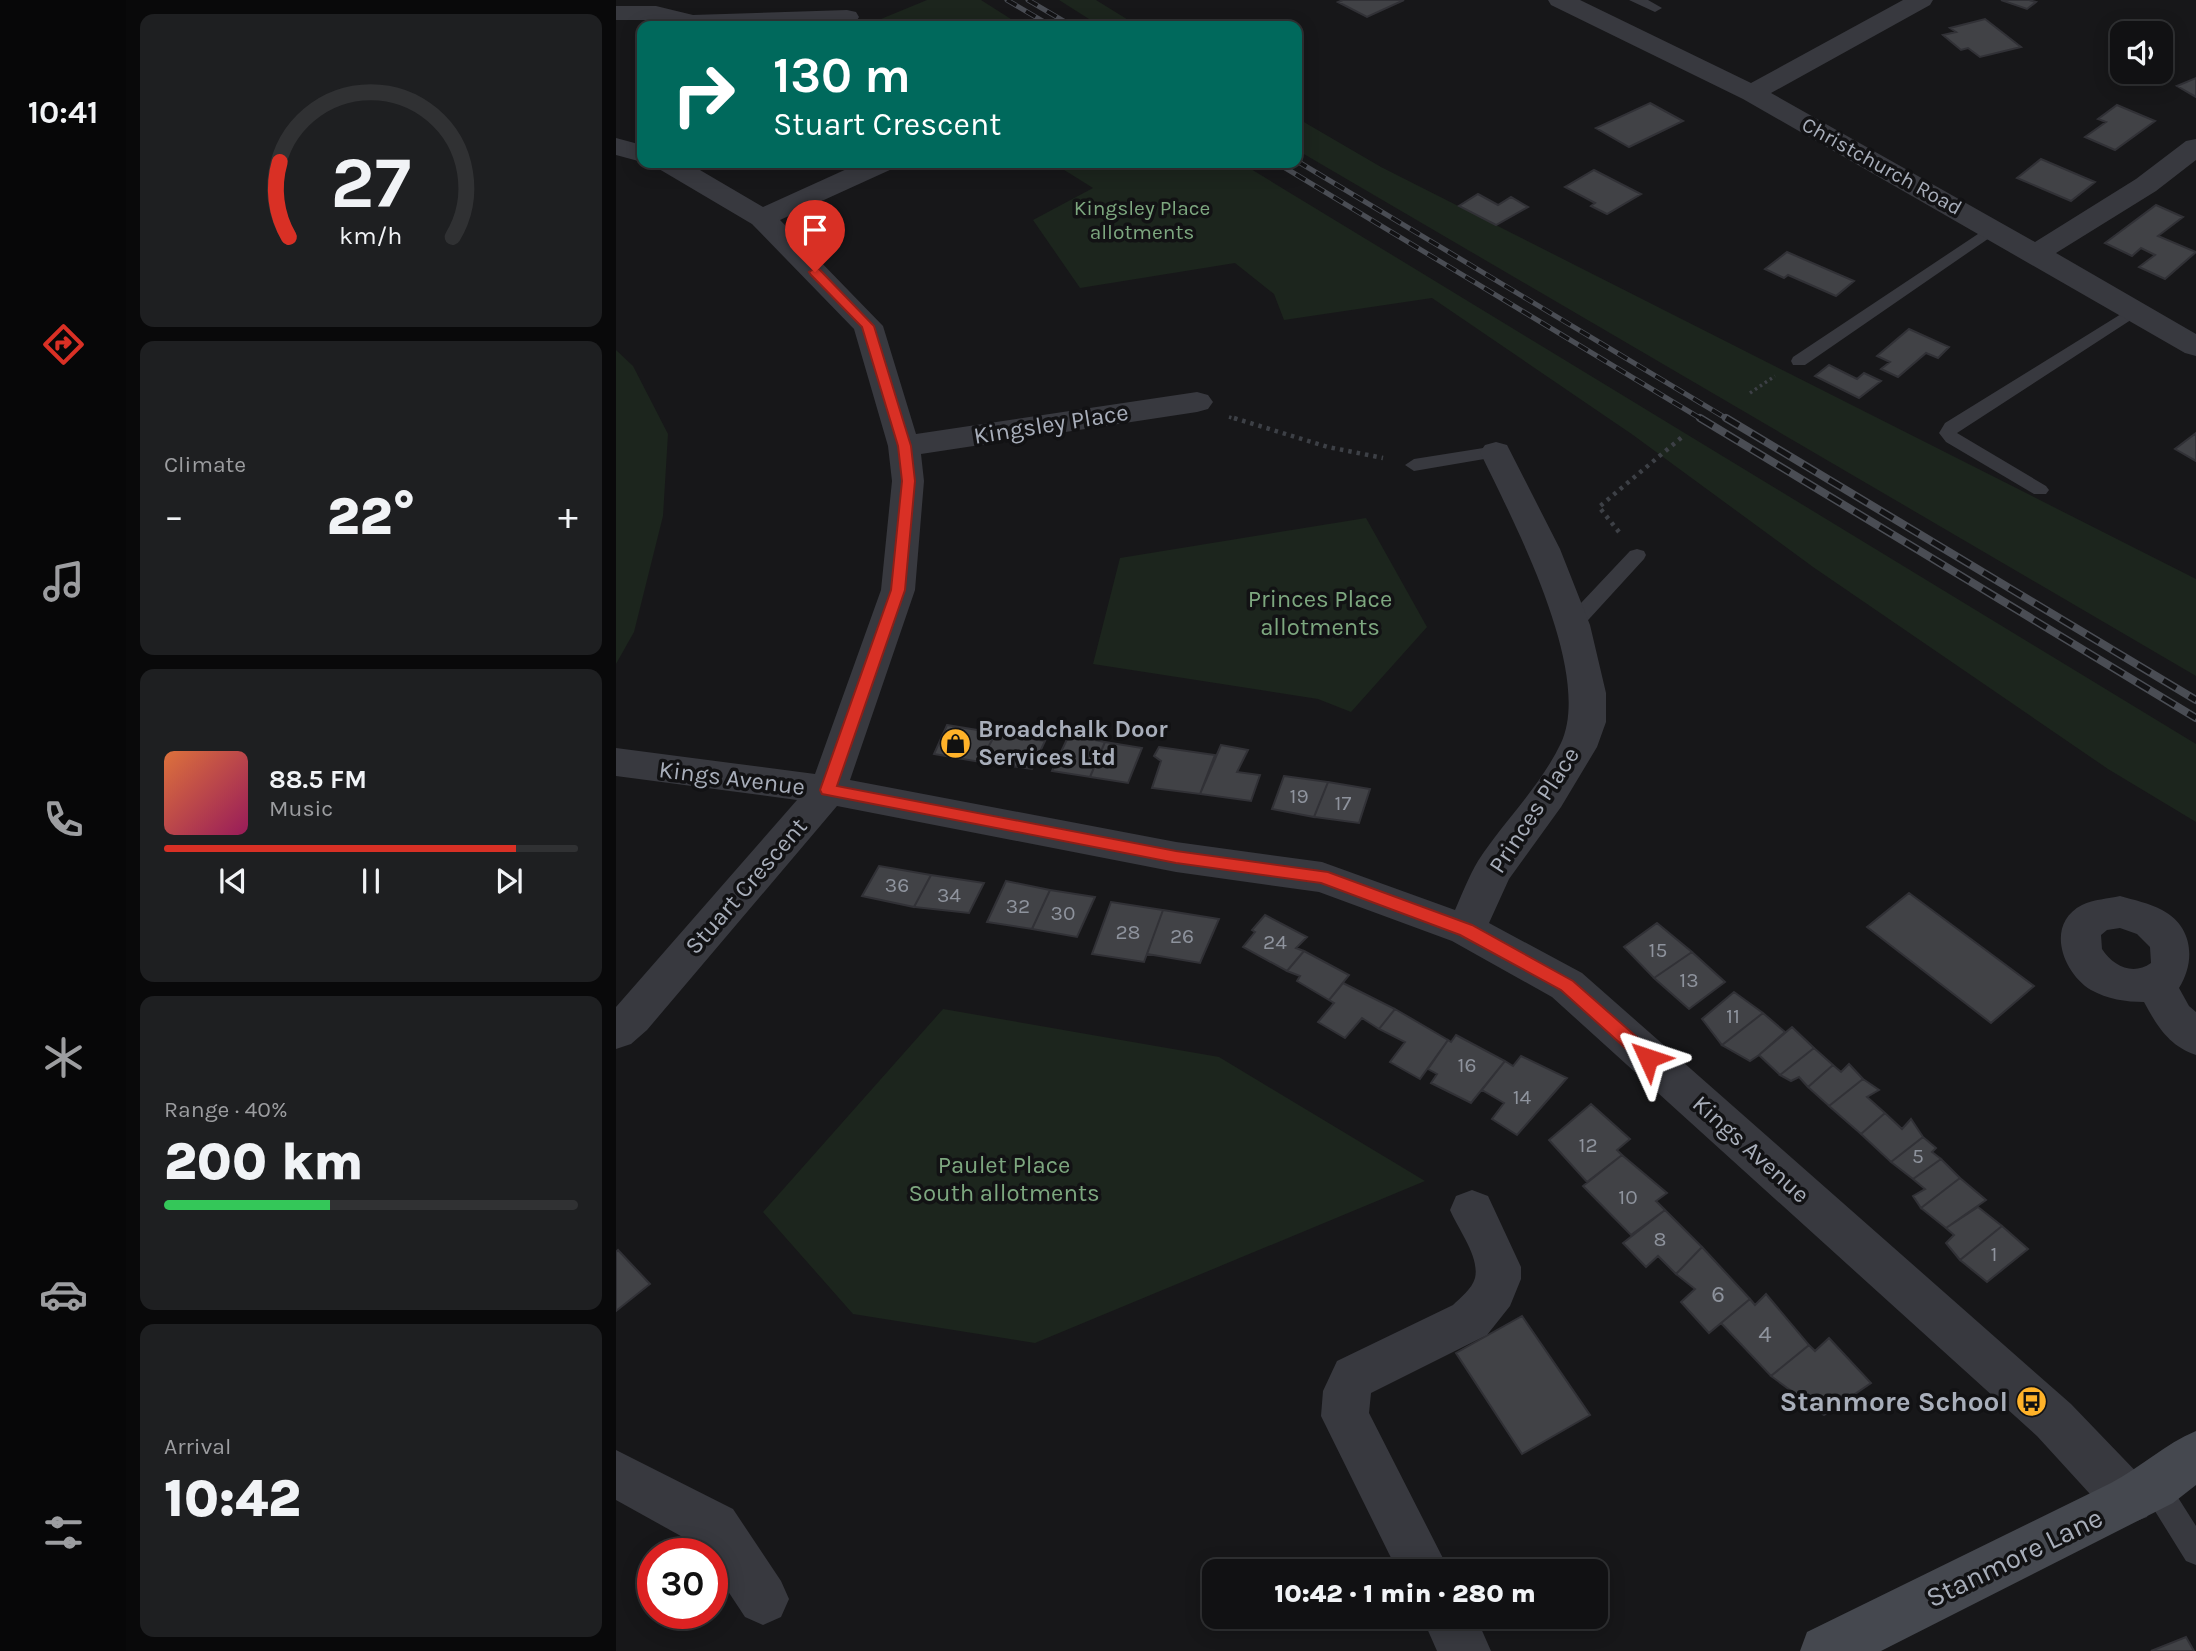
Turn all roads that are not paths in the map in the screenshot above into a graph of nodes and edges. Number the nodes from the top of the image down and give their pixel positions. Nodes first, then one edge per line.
1 (1563, 0) edge
2 (1636, 0) edge
3 (1921, 0) edge
4 (1655, 8) dead end
5 (616, 13) edge
6 (847, 18) dead end
7 (685, 21) edge
8 (754, 21) edge
9 (1752, 93) junction
10 (616, 146) edge
11 (2196, 148) edge
12 (637, 152) edge
13 (677, 168) edge
14 (871, 168) edge
15 (762, 218) junction
16 (1993, 229) junction
17 (2035, 254) junction
18 (2134, 311) junction
19 (2196, 347) edge
20 (1799, 361) dead end
21 (1197, 402) road end
22 (904, 446) junction
23 (1496, 452) joint
24 (1414, 465) road end
25 (2040, 490) dead end
26 (1637, 555) road end
27 (1572, 625) junction
28 (616, 762) edge
29 (828, 790) junction
30 (1466, 930) junction
31 (2155, 983) dead end
32 (616, 1032) edge
33 (2196, 1038) edge
34 (1472, 1210) dead end
35 (2196, 1455) edge
36 (616, 1474) edge
37 (2142, 1493) junction
38 (2196, 1551) edge
39 (1418, 1559) edge
40 (763, 1599) dead end
41 (1454, 1629) edge
42 (1465, 1651) edge
43 (1826, 1651) edge

1 - 9 street, Christchurch Road
2 - 4 lane
3 - 9 street
5 - 7 street
6 - 8 street
9 - 16 street, Christchurch Road
10 - 12 street
11 - 17 street
13 - 15 street, Stuart Crescent
14 - 15 street
15 - 22 street, Stuart Crescent
16 - 17 street, Christchurch Road
16 - 20 lane
17 - 18 street, Christchurch Road
18 - 19 street, Christchurch Road
18 - 25 lane
21 - 22 street, Kingsley Place
22 - 29 street, Stuart Crescent
23 - 24 lane
23 - 27 street, Princes Place
26 - 27 lane
27 - 30 street, Princes Place
28 - 29 street, Kings Avenue
29 - 30 street, Kings Avenue
29 - 32 street, Stuart Crescent
30 - 37 street, Kings Avenue
31 - 33 street
34 - 39 street
35 - 37 street, Stanmore Lane
36 - 40 street
37 - 38 lane
37 - 43 street, Stanmore Lane
41 - 42 street

